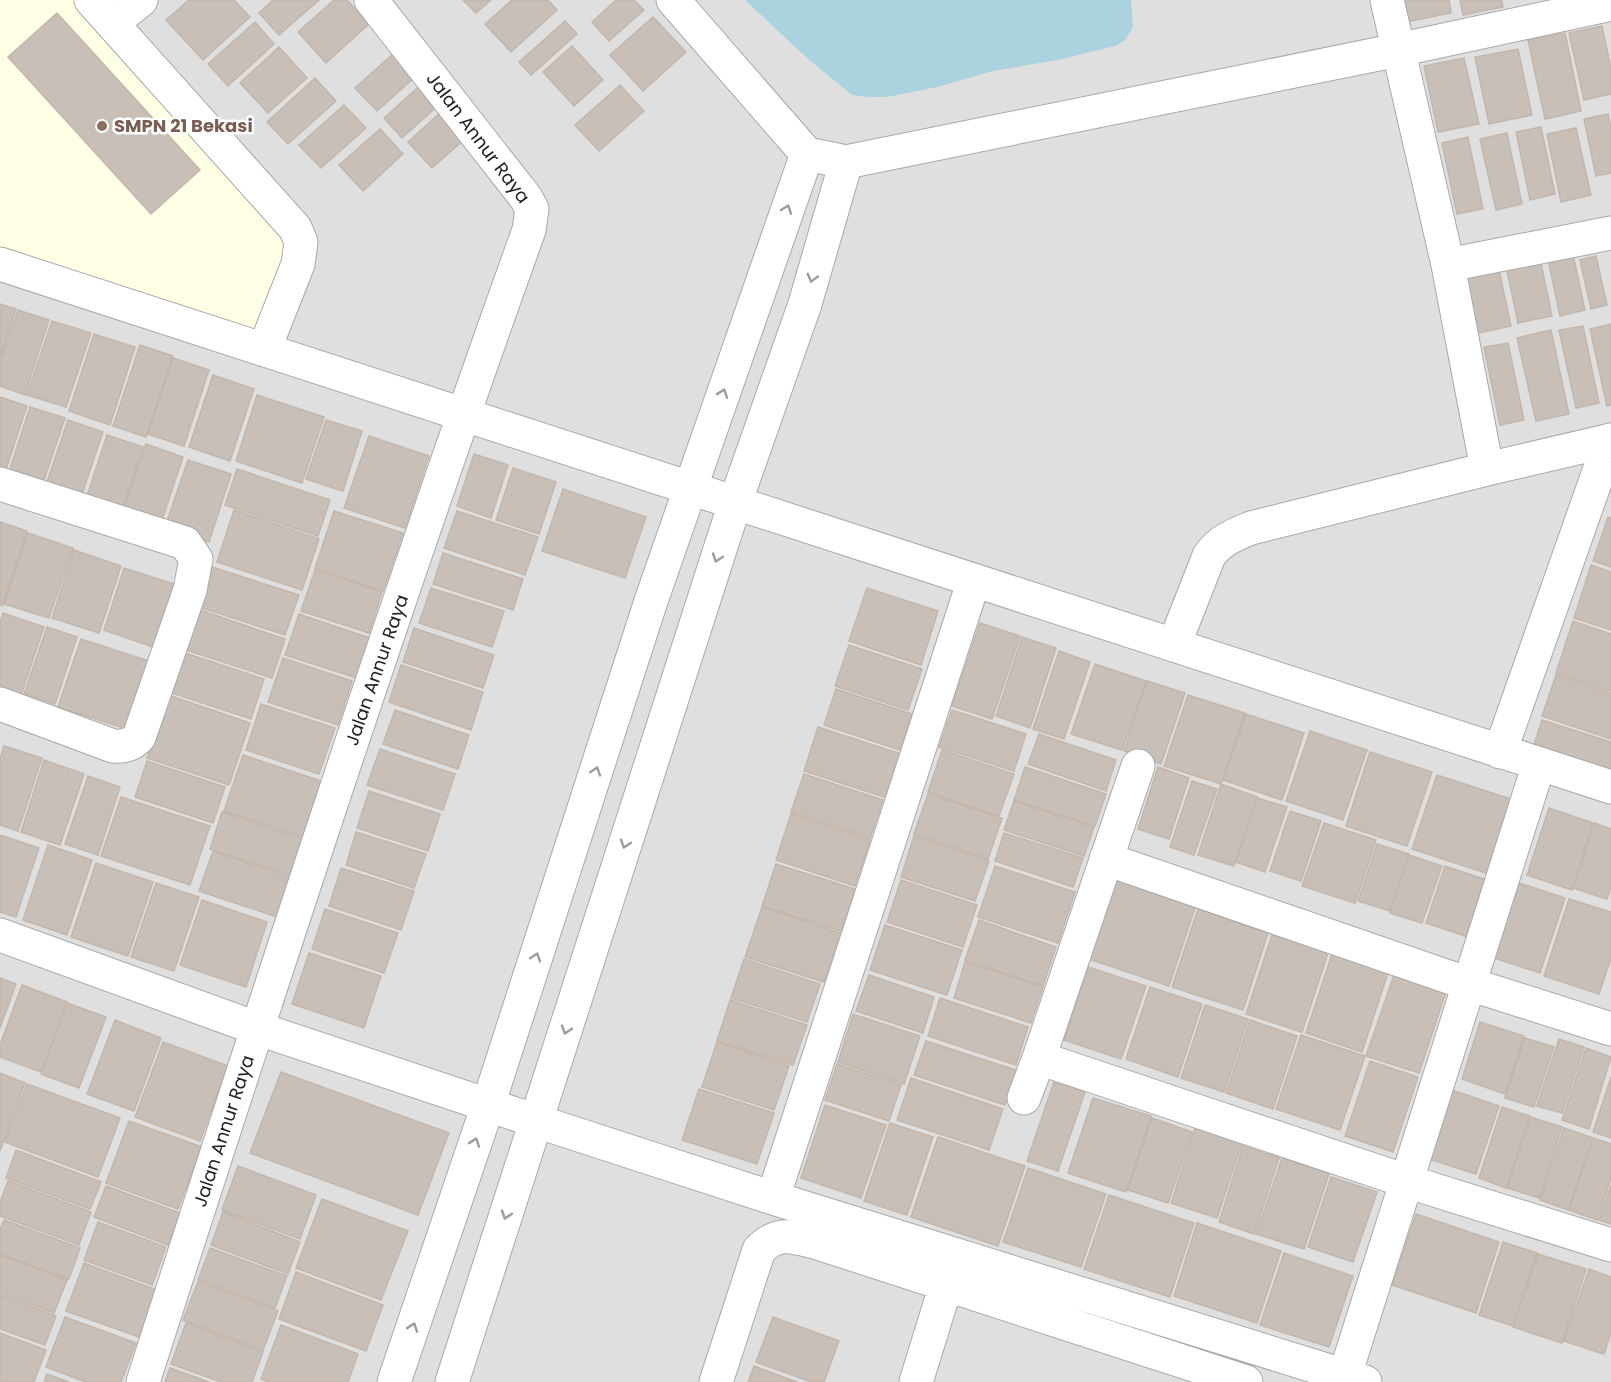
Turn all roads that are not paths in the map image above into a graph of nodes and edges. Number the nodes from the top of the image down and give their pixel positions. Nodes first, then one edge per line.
1 (141, 0) edge
2 (371, 0) edge
3 (673, 0) edge
4 (1387, 0) edge
5 (1611, 4) edge
6 (101, 12) edge
7 (1398, 50) junction
8 (807, 154) junction
9 (846, 162) junction
10 (1611, 233) edge
11 (0, 264) edge
12 (1448, 265) junction
13 (264, 350) junction
14 (463, 414) junction
15 (1611, 440) edge
16 (1487, 469) junction
17 (0, 484) edge
18 (689, 488) junction
19 (735, 503) junction
20 (974, 580) junction
21 (1174, 645) junction
22 (0, 704) edge
23 (1500, 752) junction
24 (1539, 764) junction
25 (1138, 766) dead end
26 (1611, 787) edge
27 (1106, 859) junction
28 (0, 935) edge
29 (1469, 984) junction
30 (256, 1028) junction
31 (1611, 1029) edge
32 (1039, 1058) junction
33 (1024, 1098) dead end
34 (488, 1105) junction
35 (536, 1121) junction
36 (1406, 1181) junction
37 (773, 1198) junction
38 (1611, 1245) edge
39 (946, 1285) junction
40 (1355, 1378) edge
41 (143, 1382) edge
42 (394, 1382) edge
43 (452, 1382) edge
44 (716, 1382) edge
45 (916, 1382) edge
46 (1246, 1382) edge

1 - 6 street
2 - 14 street, Jalan Annur Raya
3 - 8 street
4 - 7 street
5 - 7 street
6 - 13 street
7 - 9 street
7 - 12 street
8 - 9 street
18 -> 8 street
9 -> 19 street
10 - 12 street
11 - 13 street
12 - 16 street
13 - 14 street
14 - 18 street
14 - 30 street, Jalan Annur Raya
15 - 16 street
15 - 23 street
16 - 21 street
17 - 22 street
18 - 19 street
34 -> 18 street
19 - 20 street
19 -> 35 street
20 - 21 street
20 - 37 street
21 - 23 street
23 - 24 street
24 - 26 street
24 - 29 street
25 - 27 street
27 - 29 street
27 - 32 street
28 - 30 street
29 - 31 street
29 - 36 street
30 - 34 street
30 - 41 street, Jalan Annur Raya
32 - 33 street
32 - 36 street
34 - 35 street
42 -> 34 street
35 - 37 street
35 -> 43 street
36 - 38 street
36 - 40 street
37 - 40 street
39 - 44 street
39 - 45 street
39 - 46 street

